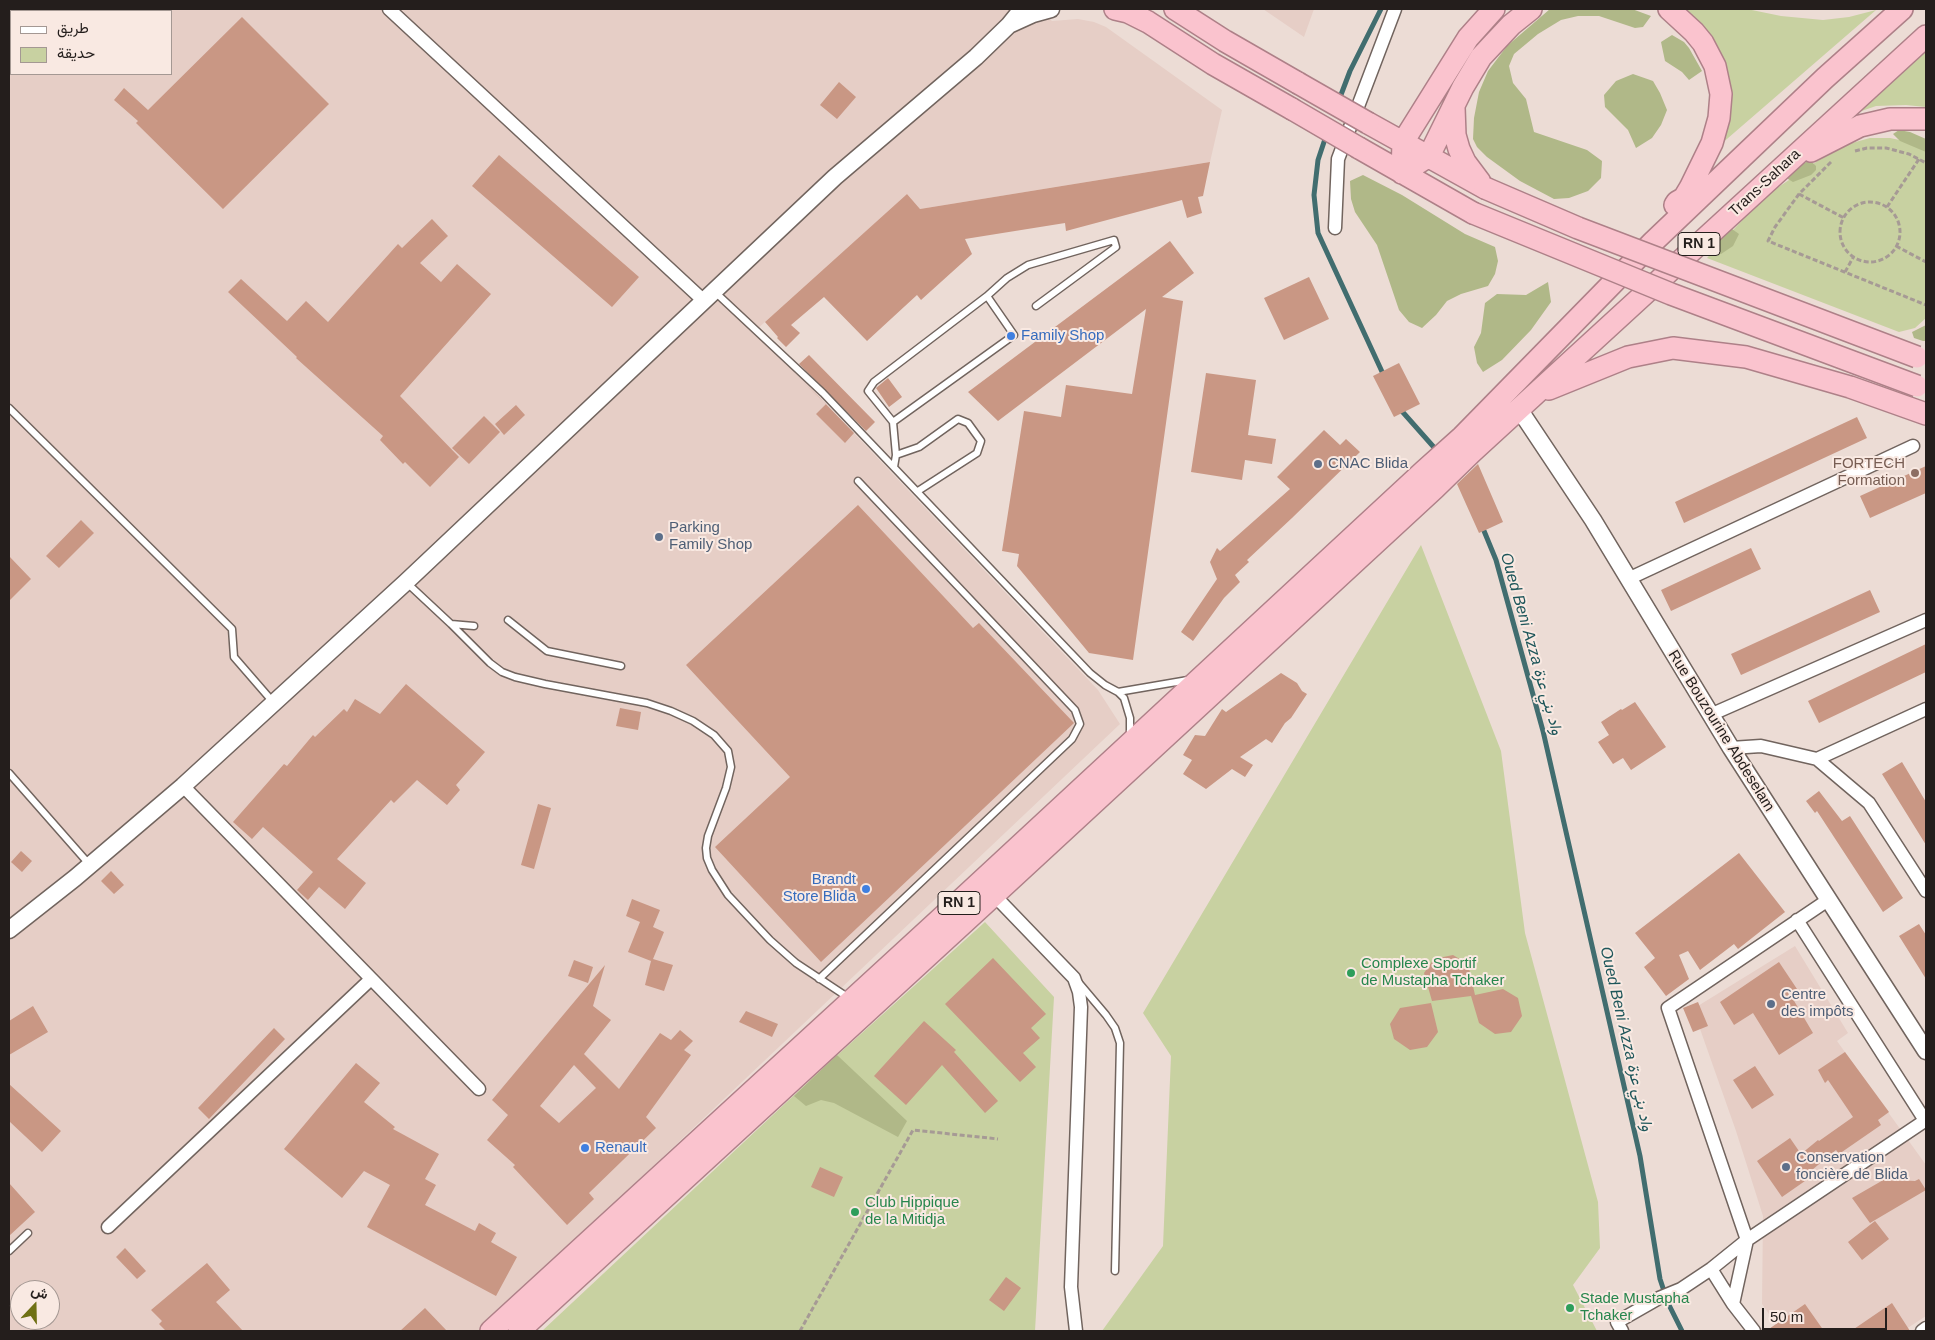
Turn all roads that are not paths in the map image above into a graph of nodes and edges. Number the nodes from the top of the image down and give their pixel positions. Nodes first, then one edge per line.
1 (389, 9) edge
2 (1022, 9) edge
3 (1051, 9) edge
4 (1115, 9) edge
5 (1175, 9) edge
6 (1395, 9) edge
7 (1494, 9) edge
8 (1531, 9) edge
9 (1668, 9) edge
10 (1902, 9) edge
11 (1009, 25) junction
12 (1926, 36) edge
13 (1454, 106) junction
14 (1926, 120) edge
15 (1403, 142) junction
16 (1429, 156) junction
17 (1786, 163) junction
18 (1402, 173) junction
19 (1485, 188) junction
20 (1335, 228) dead end
21 (1653, 242) junction
22 (709, 296) junction
23 (987, 296) junction
24 (1036, 306) dead end
25 (1923, 358) edge
26 (1923, 387) edge
27 (1534, 394) junction
28 (9, 408) edge
29 (1519, 409) junction
30 (1926, 414) edge
31 (893, 422) junction
32 (1467, 444) junction
33 (1913, 446) dead end
34 (896, 455) junction
35 (894, 467) junction
36 (1430, 480) junction
37 (858, 481) dead end
38 (918, 491) junction
39 (1628, 579) junction
40 (406, 582) junction
41 (508, 620) dead end
42 (1926, 620) edge
43 (452, 624) junction
44 (474, 626) dead end
45 (621, 666) dead end
46 (1199, 679) junction
47 (1118, 692) junction
48 (274, 703) junction
49 (1926, 709) edge
50 (1710, 715) junction
51 (1130, 743) junction
52 (1731, 748) junction
53 (1817, 759) junction
54 (10, 778) edge
55 (183, 786) junction
56 (90, 865) junction
57 (1926, 891) edge
58 (994, 895) junction
59 (1828, 900) junction
60 (1797, 920) junction
61 (9, 930) edge
62 (1074, 978) junction
63 (371, 979) junction
64 (819, 980) junction
65 (852, 1000) junction
66 (1926, 1051) edge
67 (479, 1089) dead end
68 (1926, 1121) edge
69 (108, 1227) dead end
70 (28, 1234) dead end
71 (1747, 1240) junction
72 (9, 1251) edge
73 (1711, 1268) junction
74 (1115, 1271) dead end
75 (1733, 1304) junction
76 (1926, 1328) edge
77 (491, 1331) edge
78 (519, 1331) edge
79 (1076, 1331) edge
80 (1622, 1331) edge
81 (1754, 1331) edge
82 (1922, 1331) edge

1 - 22 street
2 - 11 street
3 - 11 street
4 - 18 highway, bridge
5 - 15 highway, bridge
6 - 20 street
7 - 15 highway
8 - 13 highway
9 - 21 highway
10 - 21 highway, RN 1
11 - 22 street
12 - 17 highway, Trans-Sahara / RN 1
13 - 16 highway
13 - 19 highway
14 - 17 highway
15 - 16 highway
15 - 18 highway
16 - 18 highway
16 - 19 highway
17 - 27 highway, Trans-Sahara / RN 1
18 - 26 highway, bridge
19 - 25 highway, bridge
21 - 32 highway, RN 1
22 - 35 lane
22 - 40 street
23 - 24 lane
23 - 31 lane
23 - 31 lane
27 - 29 highway, Trans-Sahara / RN 1
27 - 30 highway
28 - 48 lane
29 - 32 highway, Trans-Sahara / RN 1
29 - 39 street, Rue Bouzourine Abdeselam
31 - 34 lane
32 - 36 highway, RN 1
33 - 39 street
34 - 35 lane
34 - 38 lane
35 - 38 lane
36 - 46 highway, RN 1
36 - 58 highway, RN 1
37 - 64 lane
38 - 47 lane
39 - 50 street, Rue Bouzourine Abdeselam
40 - 43 lane
40 - 48 street
41 - 45 lane
42 - 50 street
43 - 44 lane
43 - 64 lane
46 - 47 lane
46 - 51 highway, RN 1
47 - 51 lane
48 - 55 street
49 - 53 street
50 - 52 street, Rue Bouzourine Abdeselam
51 - 65 highway, RN 1
52 - 53 street
52 - 59 street, Rue Bouzourine Abdeselam
53 - 57 street
54 - 56 lane
55 - 56 street
55 - 63 street
56 - 61 street
58 - 62 street
58 - 78 highway, RN 1
59 - 60 street
59 - 66 street, Rue Bouzourine Abdeselam
60 - 68 street
60 - 71 street
62 - 74 lane
62 - 79 street
63 - 67 street
63 - 69 street
64 - 65 lane
65 - 77 highway, RN 1
68 - 71 street
70 - 72 lane
71 - 73 street
71 - 75 street
73 - 75 street
73 - 80 street
75 - 81 street
76 - 82 street

